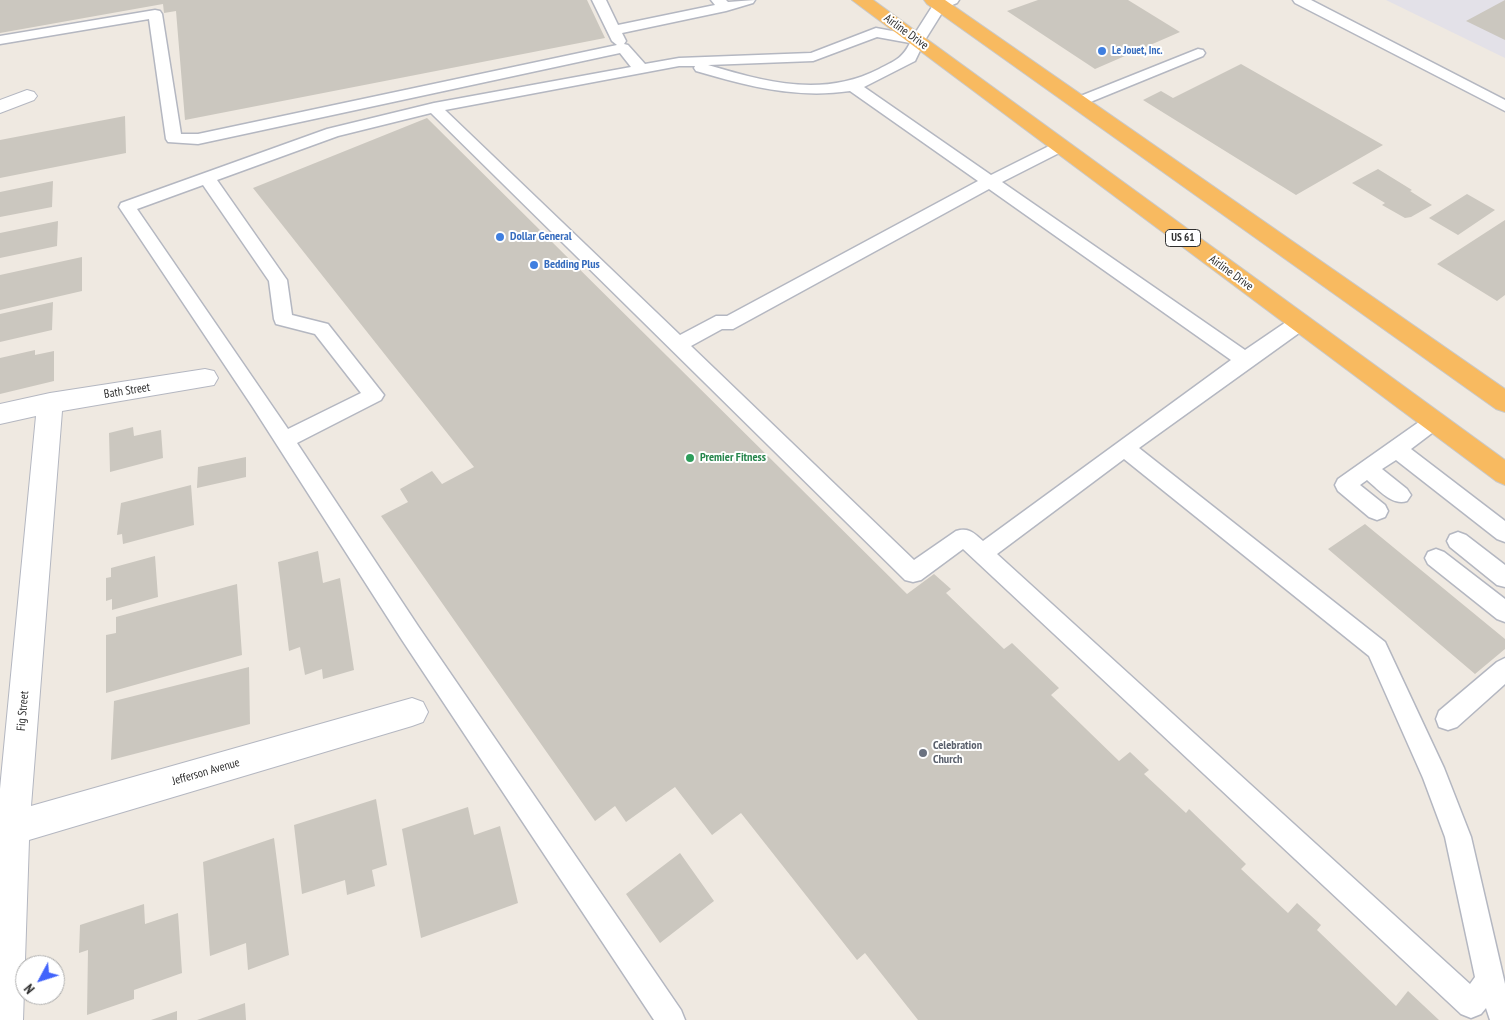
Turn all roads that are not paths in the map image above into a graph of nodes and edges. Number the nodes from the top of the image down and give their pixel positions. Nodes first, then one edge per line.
1 (599, 0) edge
2 (748, 0) edge
3 (861, 0) edge
4 (1300, 0) edge
5 (942, 2) edge
6 (722, 3) edge
7 (614, 30) junction
8 (0, 40) edge
9 (918, 40) junction
10 (623, 48) junction
11 (1198, 52) dead end
12 (679, 62) junction
13 (641, 69) junction
14 (853, 86) junction
15 (26, 96) dead end
16 (1078, 102) junction
17 (1505, 106) edge
18 (0, 108) edge
19 (434, 108) junction
20 (1059, 147) junction
21 (207, 178) junction
22 (988, 182) junction
23 (1298, 324) junction
24 (677, 345) junction
25 (1245, 360) junction
26 (205, 378) dead end
27 (50, 402) junction
28 (1505, 402) edge
29 (0, 414) edge
30 (1434, 422) junction
31 (285, 440) junction
32 (1124, 448) junction
33 (1395, 448) junction
34 (1367, 469) junction
35 (1505, 474) edge
36 (1400, 495) dead end
37 (1378, 510) dead end
38 (1505, 533) edge
39 (1458, 541) dead end
40 (981, 554) junction
41 (1436, 558) dead end
42 (1505, 578) edge
43 (1505, 612) edge
44 (1505, 669) edge
45 (412, 712) dead end
46 (1448, 719) dead end
47 (6, 830) edge
48 (1490, 981) junction
49 (4, 1020) edge
50 (671, 1020) edge
51 (1504, 1020) edge

1 - 7 lane
2 - 6 lane
3 - 9 highway, Airline Drive / US 61
4 - 17 lane
5 - 9 lane
5 - 16 highway
6 - 7 lane
7 - 10 lane
8 - 10 lane
9 - 12 lane
9 - 14 lane
9 - 20 highway, Airline Drive / US 61
10 - 13 lane
11 - 16 lane
12 - 13 lane
12 - 14 lane
13 - 19 lane
14 - 22 lane
15 - 18 street
16 - 28 highway
19 - 21 lane
19 - 24 lane
20 - 22 lane
20 - 23 highway, Airline Drive / US 61
21 - 31 lane
21 - 31 lane
22 - 24 lane
22 - 25 lane
23 - 25 lane
23 - 30 highway, Airline Drive / US 61
24 - 40 lane
25 - 32 lane
26 - 27 street, Bath Street
27 - 29 street, Bath Street
27 - 47 street, Fig Street
30 - 33 lane
30 - 35 highway, Airline Drive / US 61
31 - 50 lane
32 - 40 lane
32 - 48 lane
33 - 34 lane
33 - 38 lane
34 - 36 lane
34 - 37 lane
39 - 42 lane
40 - 48 lane
41 - 43 lane
44 - 46 lane
45 - 47 street, Jefferson Avenue
47 - 49 street, Fig Street
48 - 51 lane

